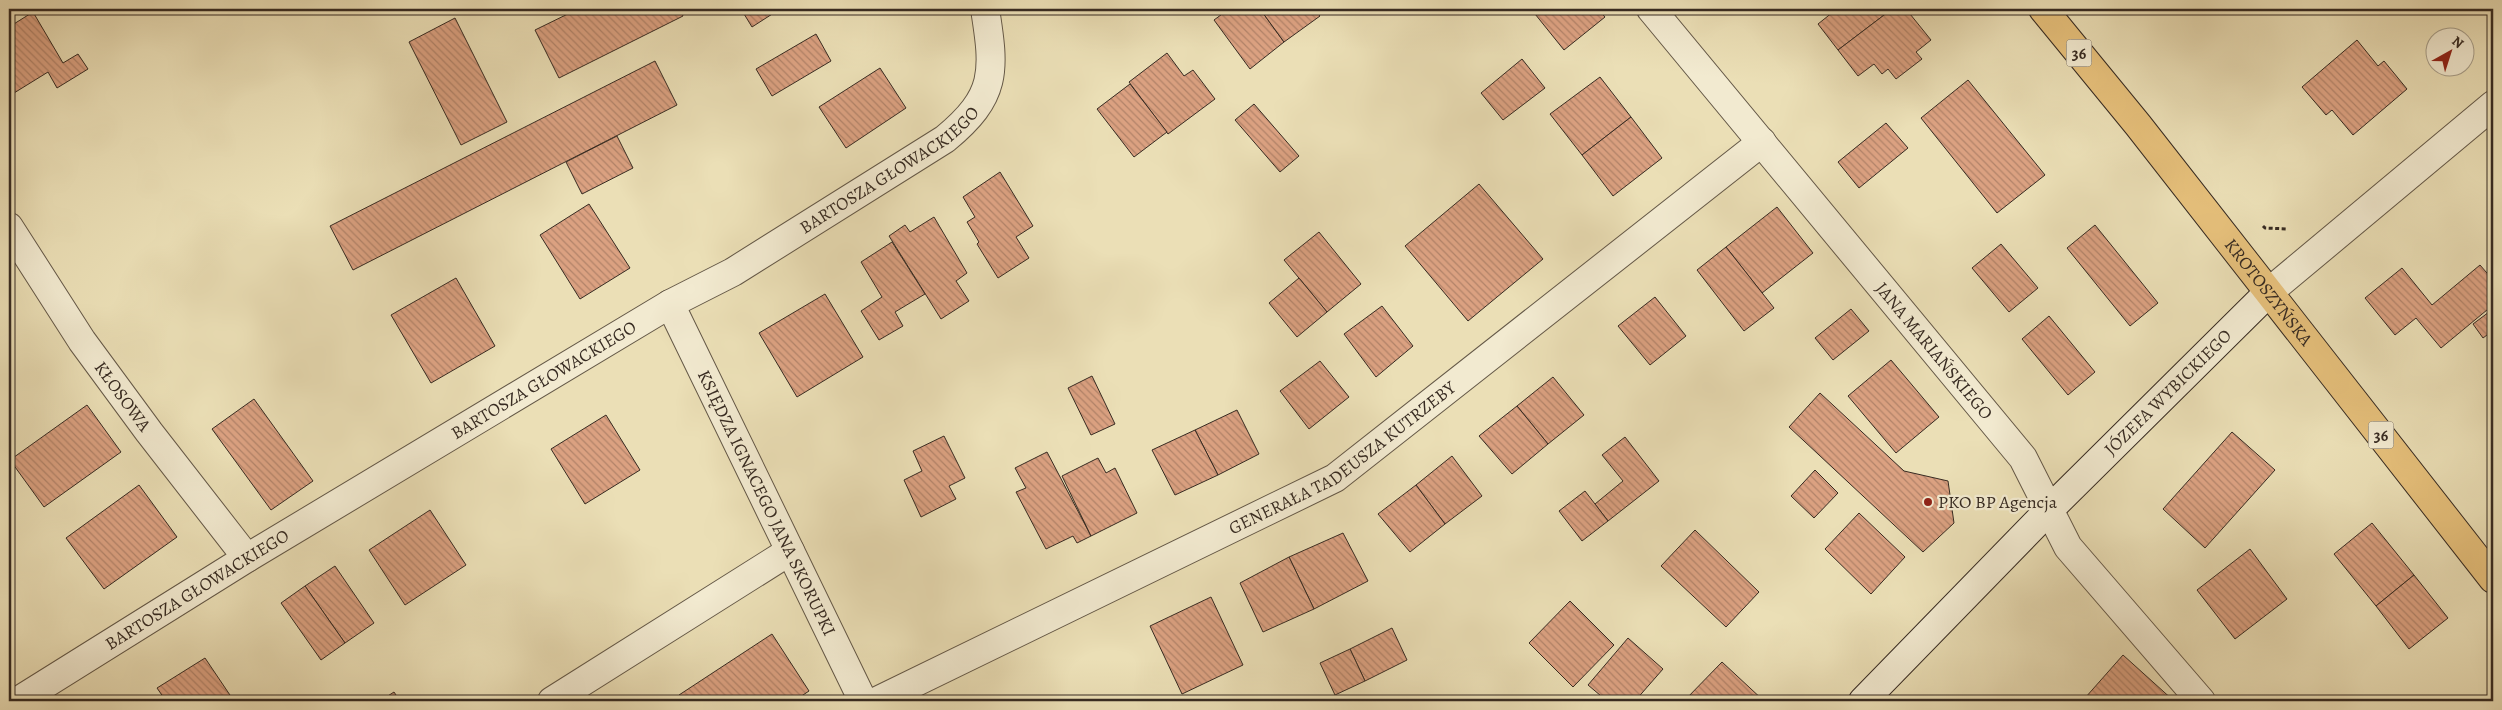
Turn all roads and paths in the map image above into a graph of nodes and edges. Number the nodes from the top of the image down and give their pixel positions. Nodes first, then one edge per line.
1 (985, 9) edge
2 (1651, 9) edge
3 (2043, 9) edge
4 (2493, 105) edge
5 (1762, 142) junction
6 (2260, 221) dead end
7 (9, 227) edge
8 (2320, 251) junction
9 (2269, 292) junction
10 (670, 304) junction
11 (2049, 510) junction
12 (790, 551) junction
13 (247, 558) junction
14 (2493, 579) edge
15 (18, 701) edge
16 (552, 701) edge
17 (863, 701) edge
18 (878, 701) edge
19 (1863, 701) edge
20 (2201, 701) edge

1 - 10 street, BARTOSZA GŁOWACKIEGO
2 - 5 street, JANA MARIAŃSKIEGO
3 - 9 main road, KROTOSZYŃSKA / 36
4 - 8 street, JÓZEFA WYBICKIEGO
5 - 11 street, JANA MARIAŃSKIEGO
5 - 18 street, GENERAŁA TADEUSZA KUTRZEBY
6 - 8 path
7 - 13 street, KŁOSOWA
8 - 9 street, JÓZEFA WYBICKIEGO
9 - 11 street, JÓZEFA WYBICKIEGO
9 - 14 main road, KROTOSZYŃSKA / 36
10 - 12 street, KSIĘDZA IGNACEGO JANA SKORUPKI
10 - 13 street, BARTOSZA GŁOWACKIEGO
11 - 19 street, JÓZEFA WYBICKIEGO
11 - 20 street, JANA MARIAŃSKIEGO
12 - 16 street
12 - 17 street, KSIĘDZA IGNACEGO JANA SKORUPKI
13 - 15 street, BARTOSZA GŁOWACKIEGO

